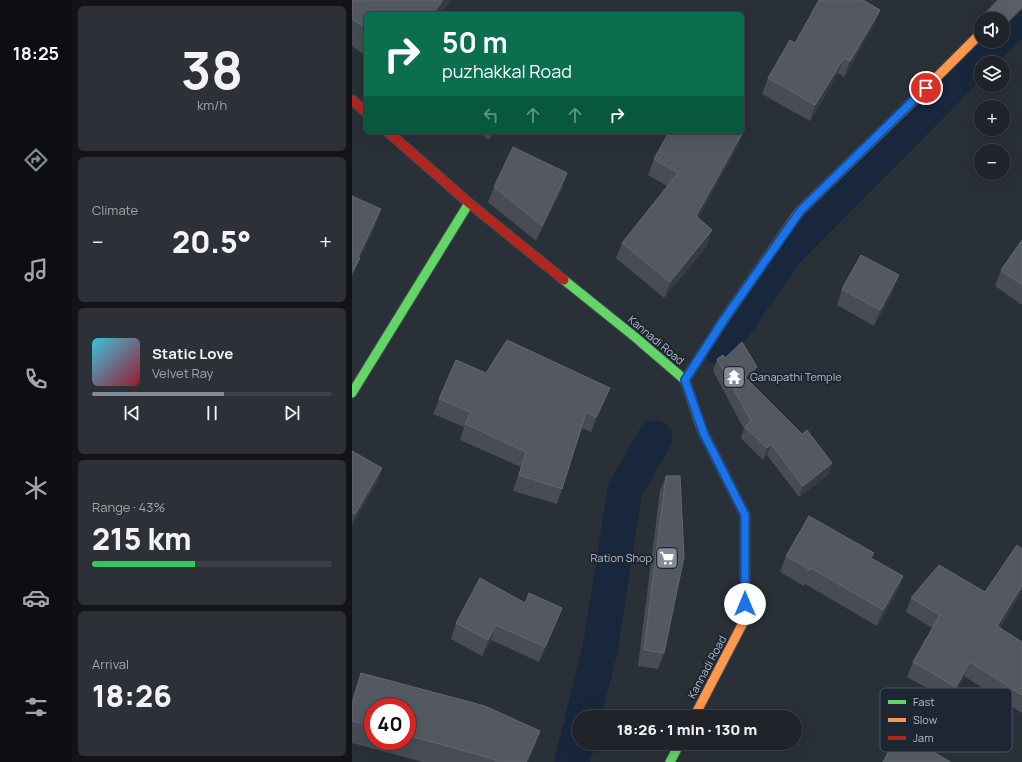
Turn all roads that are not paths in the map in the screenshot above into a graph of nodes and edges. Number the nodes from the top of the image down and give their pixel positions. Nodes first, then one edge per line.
1 (1014, 0) edge
2 (1002, 12) edge
3 (974, 40) edge
4 (352, 100) edge
5 (364, 110) edge
6 (390, 134) edge
7 (469, 203) junction
8 (685, 380) junction
9 (352, 393) edge
10 (698, 710) edge
11 (676, 750) edge
12 (670, 762) edge

1 - 2 street
3 - 8 street
4 - 5 street
6 - 7 street, Kannadi Road
7 - 8 street, Kannadi Road
7 - 9 street
8 - 10 street, Kannadi Road
11 - 12 street

